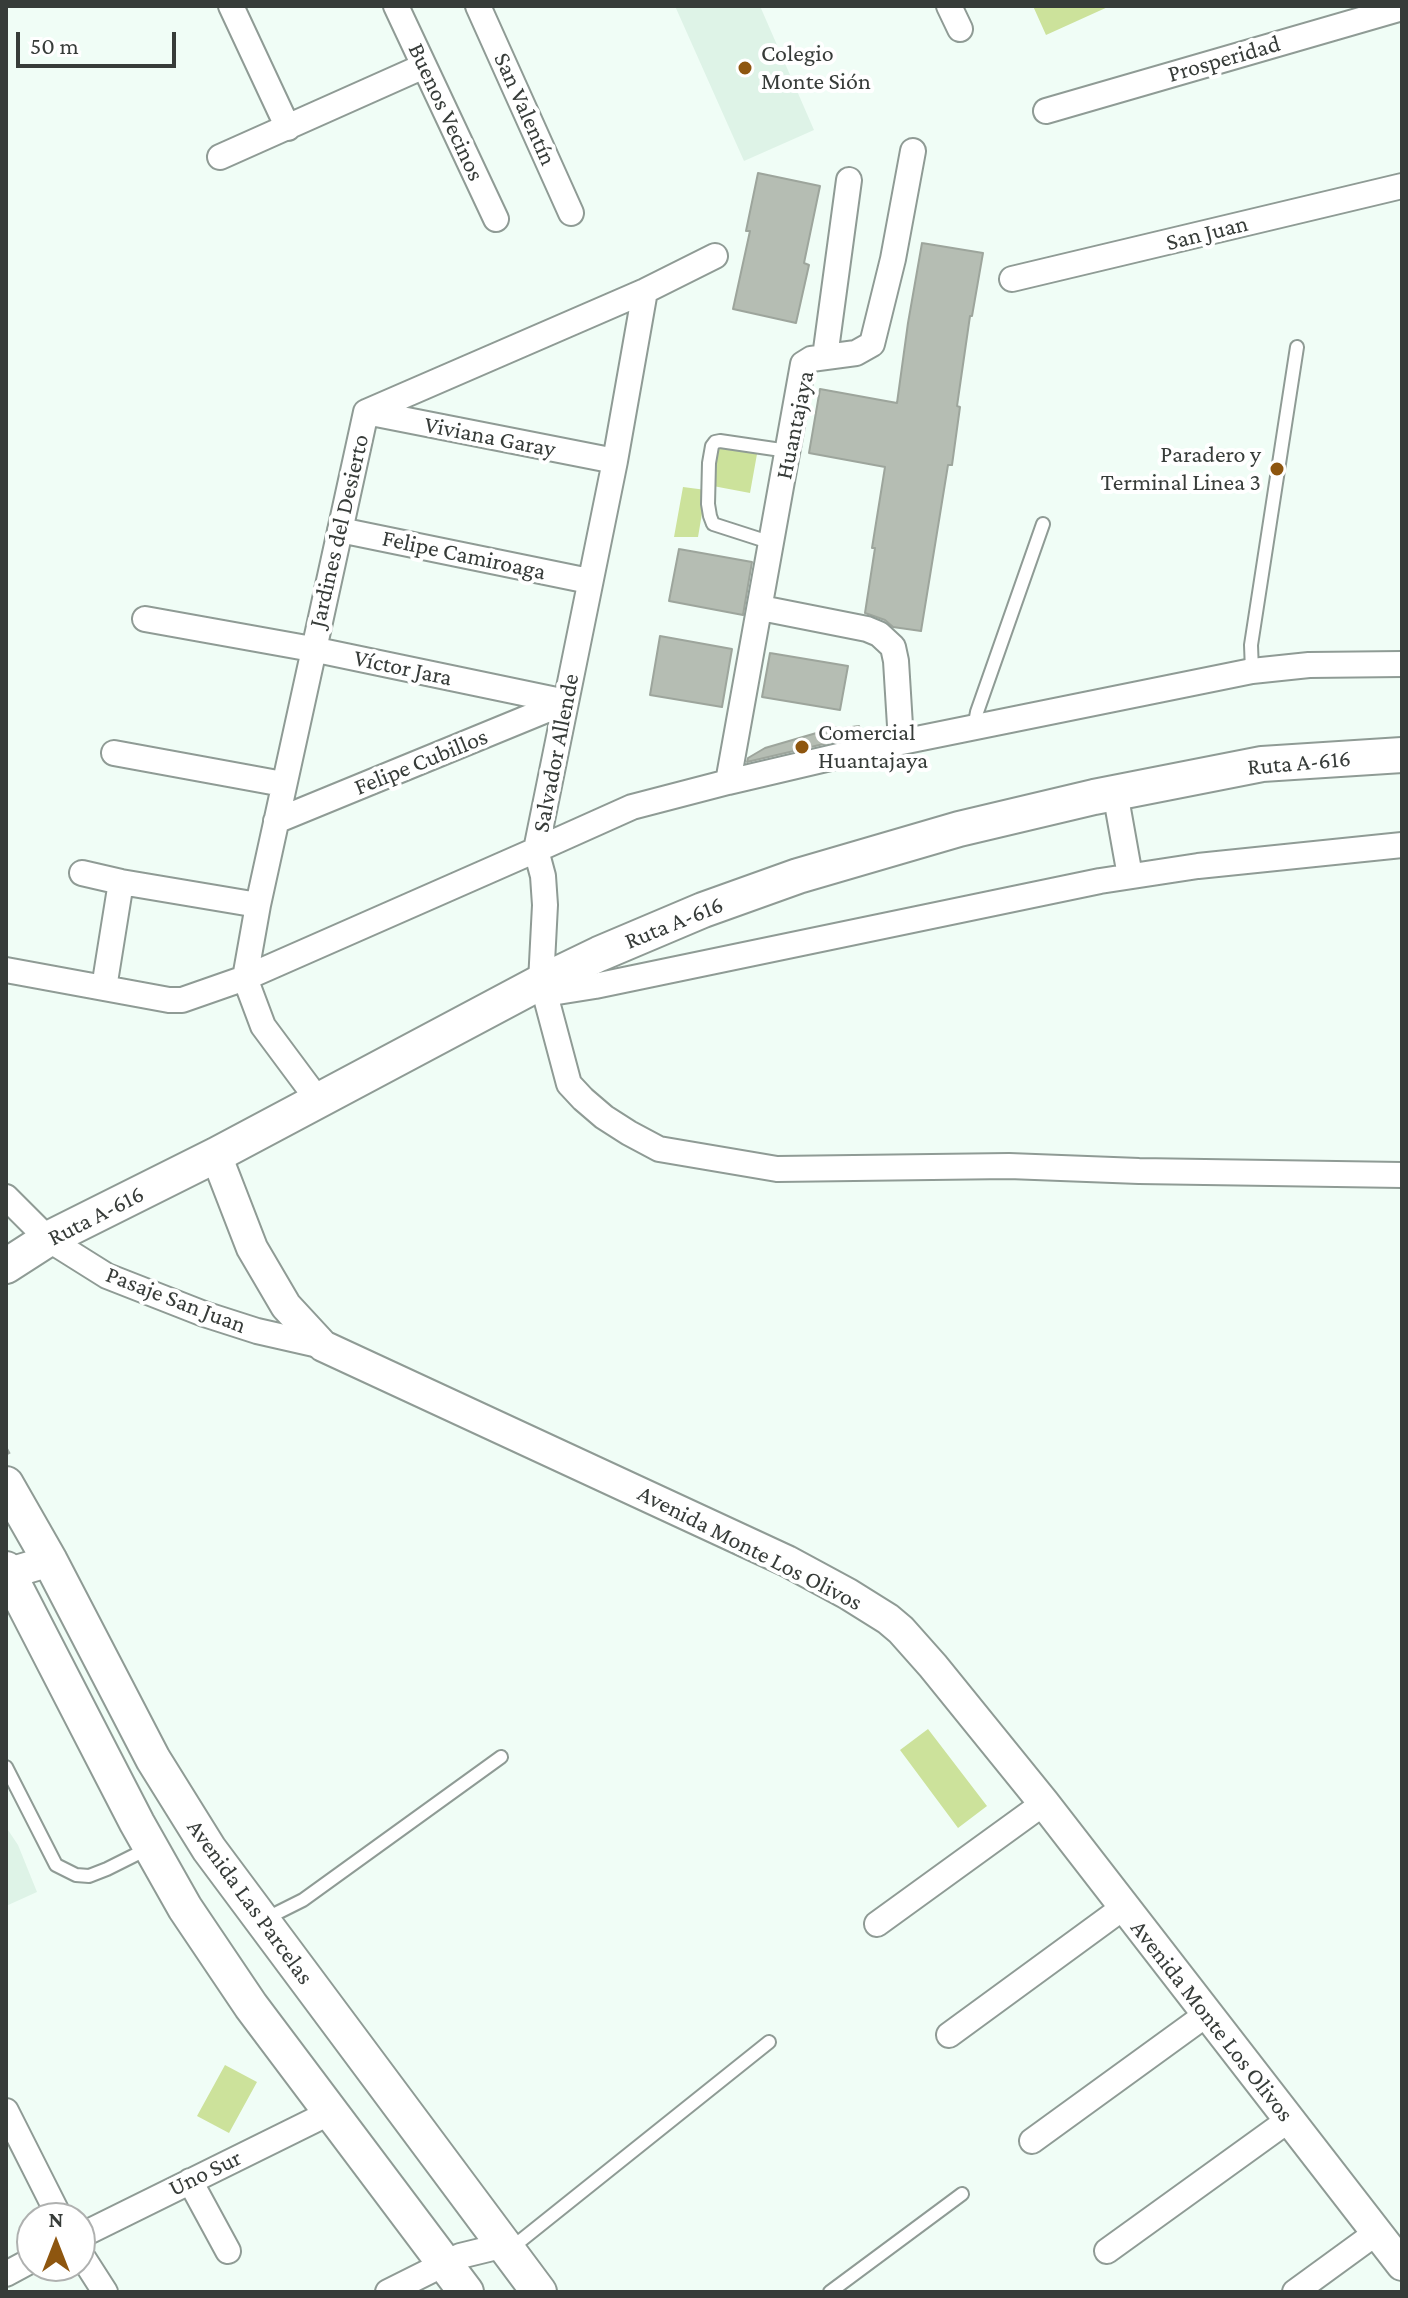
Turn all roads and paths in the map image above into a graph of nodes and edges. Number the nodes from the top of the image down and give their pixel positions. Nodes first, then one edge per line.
1 (231, 6) edge
2 (396, 6) edge
3 (478, 6) edge
4 (949, 6) edge
5 (1402, 8) edge
6 (960, 29) dead end
7 (424, 66) junction
8 (1046, 111) dead end
9 (288, 128) junction
10 (913, 151) dead end
11 (220, 157) dead end
12 (849, 180) dead end
13 (1402, 186) edge
14 (571, 213) dead end
15 (496, 219) dead end
16 (715, 256) dead end
17 (1012, 279) dead end
18 (645, 291) junction
19 (1297, 347) dead end
20 (825, 357) junction
21 (366, 412) junction
22 (788, 451) junction
23 (615, 461) junction
24 (1043, 524) dead end
25 (340, 530) junction
26 (772, 543) junction
27 (589, 581) junction
28 (761, 608) junction
29 (145, 619) dead end
30 (312, 649) junction
31 (1402, 664) edge
32 (1252, 671) junction
33 (566, 702) junction
34 (974, 728) junction
35 (901, 742) junction
36 (114, 753) dead end
37 (1402, 755) edge
38 (728, 782) junction
39 (283, 784) junction
40 (1115, 792) junction
41 (276, 821) junction
42 (1402, 845) edge
43 (536, 850) junction
44 (82, 873) dead end
45 (1130, 876) junction
46 (121, 882) junction
47 (258, 905) junction
48 (6, 970) edge
49 (245, 978) junction
50 (104, 988) junction
51 (543, 988) junction
52 (318, 1100) junction
53 (216, 1155) junction
54 (1402, 1175) edge
55 (6, 1197) edge
56 (48, 1239) junction
57 (6, 1266) edge
58 (323, 1346) junction
59 (6, 1484) edge
60 (50, 1561) junction
61 (7, 1572) edge
62 (501, 1757) dead end
63 (6, 1767) edge
64 (1044, 1803) junction
65 (150, 1847) junction
66 (1124, 1907) junction
67 (262, 1921) junction
68 (877, 1924) dead end
69 (1207, 2014) junction
70 (949, 2035) dead end
71 (769, 2042) dead end
72 (6, 2111) edge
73 (331, 2112) junction
74 (1290, 2119) junction
75 (1032, 2141) dead end
76 (190, 2181) junction
77 (962, 2194) dead end
78 (52, 2202) edge
79 (96, 2228) edge
80 (1376, 2233) junction
81 (507, 2248) junction
82 (228, 2251) dead end
83 (1107, 2251) dead end
84 (444, 2263) junction
85 (1402, 2265) edge
86 (388, 2292) edge
87 (466, 2292) edge
88 (539, 2292) edge
89 (830, 2292) edge
90 (1295, 2292) edge

1 - 9 street
2 - 7 street, Buenos Vecinos
3 - 14 street, San Valentín
4 - 6 street
5 - 8 street, Prosperidad
7 - 9 street
7 - 15 street, Buenos Vecinos
9 - 11 street
10 - 20 street, Huantajaya
12 - 20 street
13 - 17 street, San Juan
16 - 18 street, Jardines del Desierto
18 - 21 street, Jardines del Desierto
18 - 23 street, Salvador Allende
19 - 32 lane
20 - 22 street, Huantajaya
21 - 23 street, Viviana Garay
21 - 25 street, Jardines del Desierto
22 - 26 street, Huantajaya
22 - 26 lane
23 - 27 street, Salvador Allende
24 - 34 lane
25 - 27 street, Felipe Camiroaga
25 - 30 street, Jardines del Desierto
26 - 28 street, Huantajaya
27 - 33 street, Salvador Allende
28 - 35 street
28 - 38 street, Huantajaya
29 - 30 street, Víctor Jara
30 - 33 street, Víctor Jara
30 - 39 street, Jardines del Desierto
31 - 32 street
32 - 34 street
33 - 41 street, Felipe Cubillos
33 - 43 street, Salvador Allende
34 - 35 street
35 - 38 street
36 - 39 street
37 - 40 main road, Ruta A-616
38 - 43 street
39 - 41 street, Jardines del Desierto
40 - 45 street
40 - 51 main road, Ruta A-616
41 - 47 street, Jardines del Desierto
42 - 45 street
43 - 49 street, Salvador Allende
43 - 51 street
44 - 46 street
45 - 51 street
46 - 47 street
46 - 50 street
47 - 49 street, Jardines del Desierto
48 - 50 street, Salvador Allende
49 - 50 street, Salvador Allende
49 - 52 street
51 - 52 main road, Ruta A-616
51 - 54 street
52 - 53 main road, Ruta A-616
53 - 56 main road, Ruta A-616
53 - 58 street, Avenida Monte Los Olivos
55 - 56 street, Pasaje San Juan
56 - 57 main road, Ruta A-616
56 - 58 street, Pasaje San Juan
58 - 64 street, Avenida Monte Los Olivos
59 - 60 main road, Avenida Las Parcelas
60 - 61 street
60 - 67 main road, Avenida Las Parcelas
61 - 65 main road, Avenida Las Parcelas
62 - 67 lane
63 - 65 lane
64 - 66 street, Avenida Monte Los Olivos
64 - 68 street
65 - 73 main road, Avenida Las Parcelas
66 - 69 street, Avenida Monte Los Olivos
66 - 70 street
67 - 81 main road, Avenida Las Parcelas
69 - 74 street, Avenida Monte Los Olivos
69 - 75 street
71 - 81 lane
72 - 78 street
73 - 76 street, Uno Sur
73 - 84 main road, Avenida Las Parcelas
74 - 80 street, Avenida Monte Los Olivos
74 - 83 street
76 - 79 street, Uno Sur
76 - 82 street
77 - 89 lane
80 - 85 street, Avenida Monte Los Olivos
80 - 90 street
81 - 84 street
81 - 88 main road, Avenida Las Parcelas
84 - 86 street
84 - 87 main road, Avenida Las Parcelas

